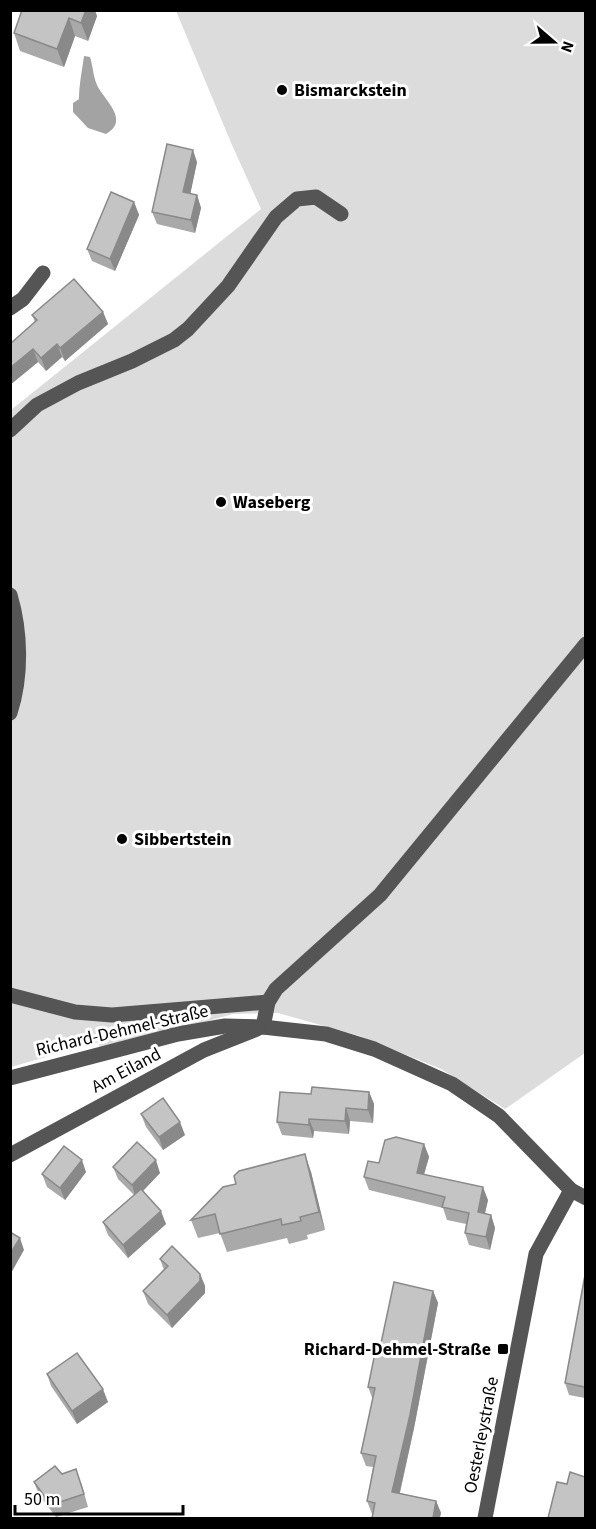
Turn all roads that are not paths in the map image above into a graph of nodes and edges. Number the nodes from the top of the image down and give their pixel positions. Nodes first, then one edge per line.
1 (341, 214) dead end
2 (43, 273) dead end
3 (10, 308) edge
4 (10, 430) edge
5 (10, 595) edge
6 (585, 644) edge
7 (10, 713) edge
8 (10, 995) edge
9 (268, 1002) junction
10 (263, 1027) junction
11 (10, 1078) edge
12 (10, 1155) edge
13 (571, 1190) junction
14 (585, 1198) edge
15 (485, 1518) edge

1 - 4 street
2 - 3 street
5 - 7 street
6 - 9 street
8 - 9 street
9 - 10 street
10 - 11 street, Richard-Dehmel-Straße
10 - 12 street, Am Eiland
10 - 13 street, Richard-Dehmel-Straße
13 - 14 street, Richard-Dehmel-Straße
13 - 15 street, Oesterleystraße

